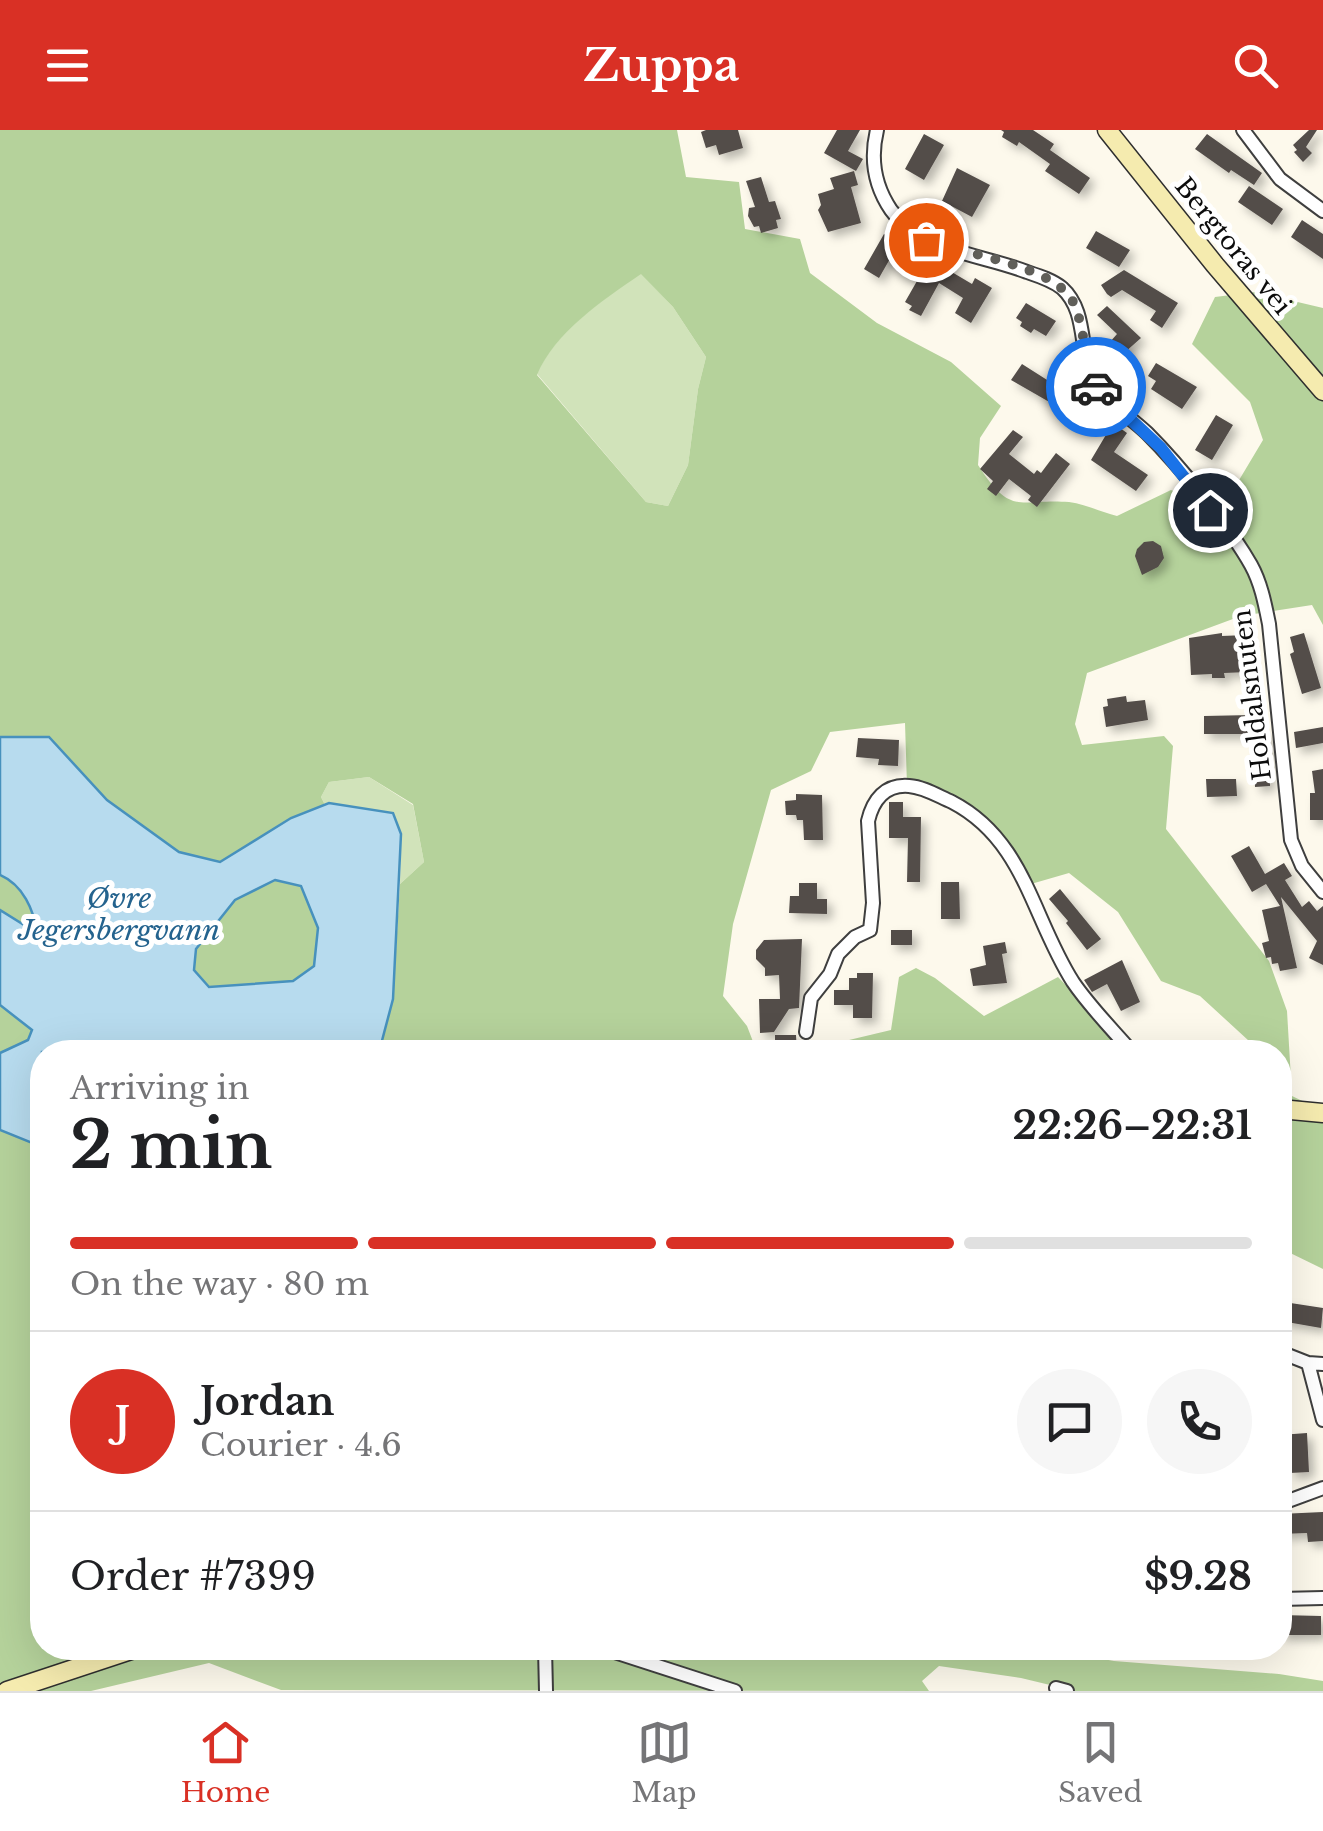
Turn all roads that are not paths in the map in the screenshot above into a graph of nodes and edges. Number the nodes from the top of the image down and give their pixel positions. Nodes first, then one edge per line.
1 (878, 130) edge
2 (1107, 130) edge
3 (1243, 130) edge
4 (1323, 211) edge
5 (1323, 391) edge
6 (1323, 892) edge
7 (806, 1032) dead end
8 (1122, 1040) edge
9 (1292, 1110) edge
10 (1323, 1113) edge
11 (1292, 1356) edge
12 (1316, 1363) edge
13 (1323, 1420) edge
14 (1323, 1488) edge
15 (1292, 1500) edge
16 (1323, 1598) edge
17 (1292, 1599) edge
18 (101, 1660) edge
19 (545, 1660) edge
20 (639, 1660) edge
21 (7, 1691) edge
22 (546, 1691) edge
23 (735, 1691) edge

1 - 6 street, Holdalsnuten
2 - 5 street, Bergtoras vei
3 - 4 street
7 - 8 street
9 - 10 street
11 - 12 street
12 - 13 street
14 - 15 street
16 - 17 street
18 - 21 street
19 - 22 street
20 - 23 street

